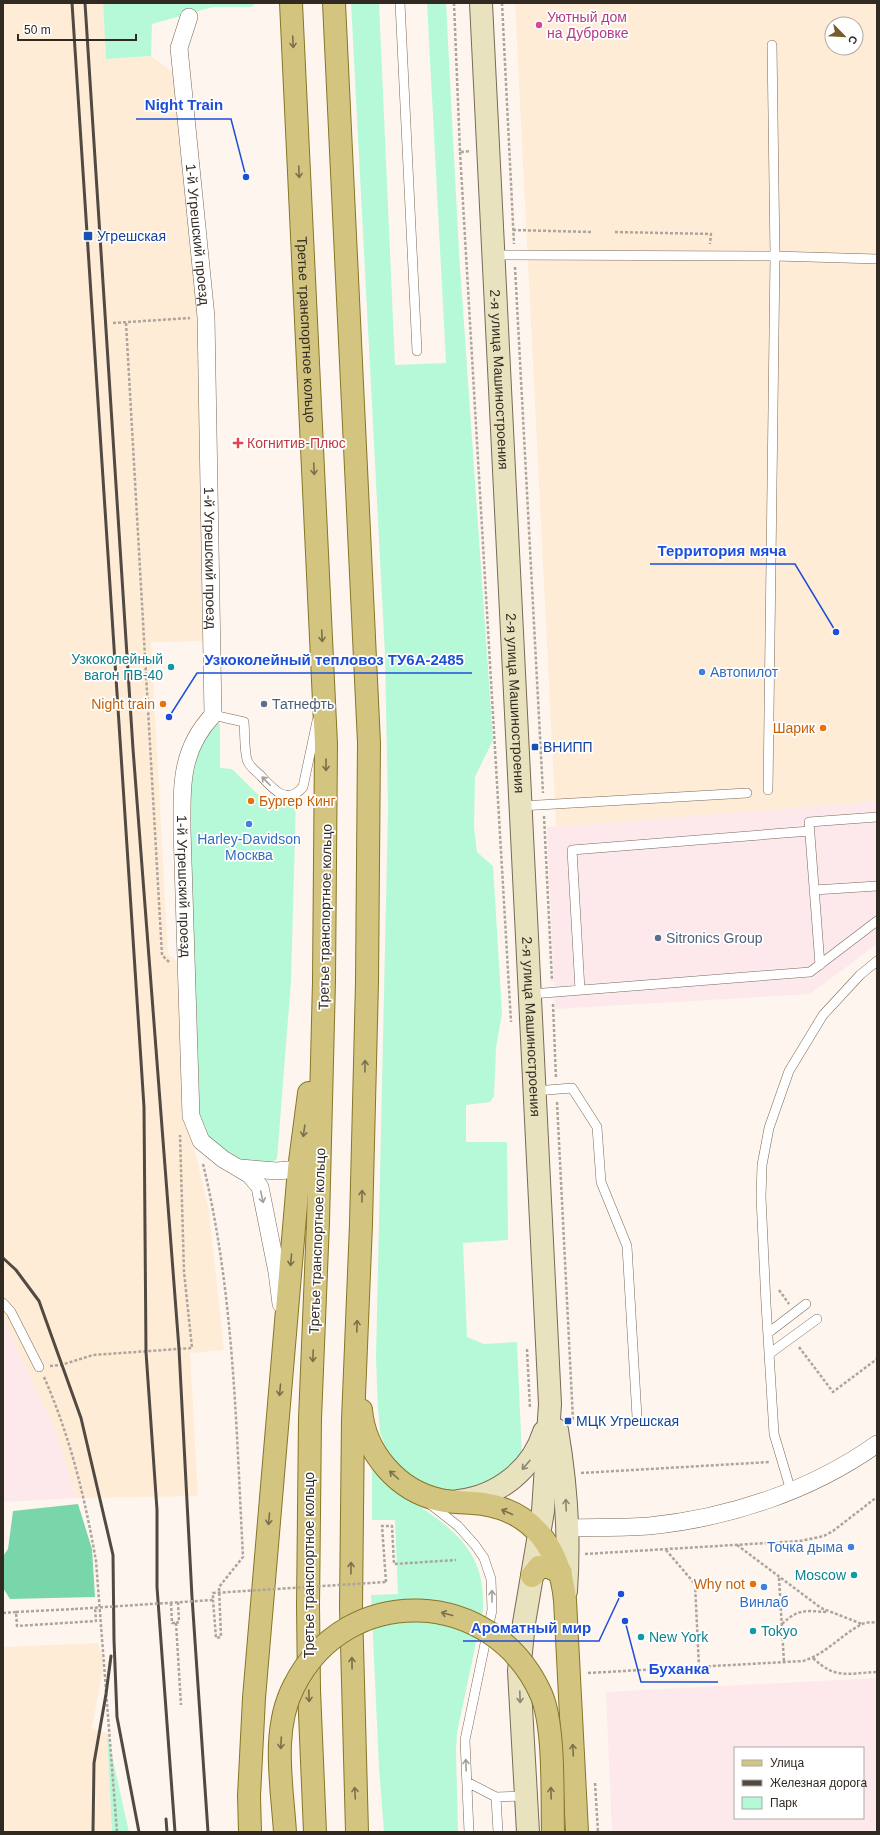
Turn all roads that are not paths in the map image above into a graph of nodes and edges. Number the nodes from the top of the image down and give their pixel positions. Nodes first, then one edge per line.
1 (334, 3) edge
2 (400, 3) edge
3 (481, 3) edge
4 (291, 4) edge
5 (189, 17) dead end
6 (772, 45) dead end
7 (493, 255) junction
8 (775, 256) junction
9 (877, 259) edge
10 (417, 351) dead end
11 (324, 684) junction
12 (213, 715) junction
13 (768, 790) dead end
14 (746, 793) dead end
15 (521, 806) junction
16 (877, 817) edge
17 (810, 831) junction
18 (877, 886) edge
19 (814, 890) junction
20 (877, 921) edge
21 (877, 961) edge
22 (820, 965) junction
23 (324, 981) junction
24 (580, 990) junction
25 (531, 994) junction
26 (535, 1091) junction
27 (239, 1168) junction
28 (299, 1169) junction
29 (3, 1303) edge
30 (806, 1304) dead end
31 (816, 1319) dead end
32 (768, 1333) junction
33 (285, 1336) junction
34 (769, 1354) junction
35 (356, 1358) junction
36 (39, 1367) road end
37 (550, 1404) junction
38 (637, 1417) dead end
39 (877, 1444) edge
40 (412, 1489) junction
41 (790, 1491) junction
42 (454, 1501) junction
43 (567, 1528) junction
44 (540, 1533) junction
45 (561, 1573) junction
46 (532, 1576) junction
47 (566, 1600) junction
48 (467, 1782) junction
49 (526, 1796) junction
50 (496, 1797) junction
51 (250, 1832) edge
52 (285, 1832) edge
53 (314, 1832) edge
54 (357, 1832) edge
55 (469, 1832) edge
56 (498, 1832) edge
57 (528, 1832) edge
58 (553, 1832) edge
59 (577, 1832) edge

35 -> 1 main road
2 - 10 lane
3 - 7 main road, 2-я улица Машиностроения
4 -> 11 main road, Третье транспортное кольцо
5 - 12 street, 1-й Угрешский проезд
6 - 8 lane
7 - 8 lane
7 - 15 main road, 2-я улица Машиностроения
8 - 9 lane
8 - 13 lane
11 -> 12 lane
11 -> 23 main road, Третье транспортное кольцо
12 - 27 street, 1-й Угрешский проезд
14 - 15 lane
15 - 25 main road, 2-я улица Машиностроения
16 - 17 lane
17 - 19 lane
17 - 24 lane
18 - 19 lane
19 - 22 lane
20 - 22 lane
21 - 32 lane
22 - 24 lane
23 -> 28 main road
23 -> 53 main road, Третье транспортное кольцо
24 - 25 lane
25 - 26 main road, 2-я улица Машиностроения
26 - 37 main road, 2-я улица Машиностроения
26 - 38 lane
27 - 28 street, 1-й Угрешский проезд
27 -> 33 street, 1-й Угрешский проезд
28 -> 33 main road
29 - 36 lane
30 - 32 lane
31 - 34 lane
32 - 34 lane
33 -> 51 main road
34 - 41 lane
40 -> 35 main road
54 -> 35 main road
37 -> 42 main road
43 -> 37 main road, 2-я улица Машиностроения
37 - 44 main road, 2-я улица Машиностроения
39 - 41 street
40 - 42 main road
48 -> 40 lane
41 - 43 street
44 -> 42 main road
43 - 47 main road, 2-я улица Машиностроения
44 - 45 main road
44 - 46 main road, 2-я улица Машиностроения
45 - 46 main road
45 - 47 main road
46 -> 49 main road, 2-я улица Машиностроения
59 -> 47 main road, 2-я улица Машиностроения
48 - 50 lane
48 - 55 lane
49 - 50 lane
49 - 57 main road, 2-я улица Машиностроения
50 - 56 lane
58 -> 52 main road, bridge

